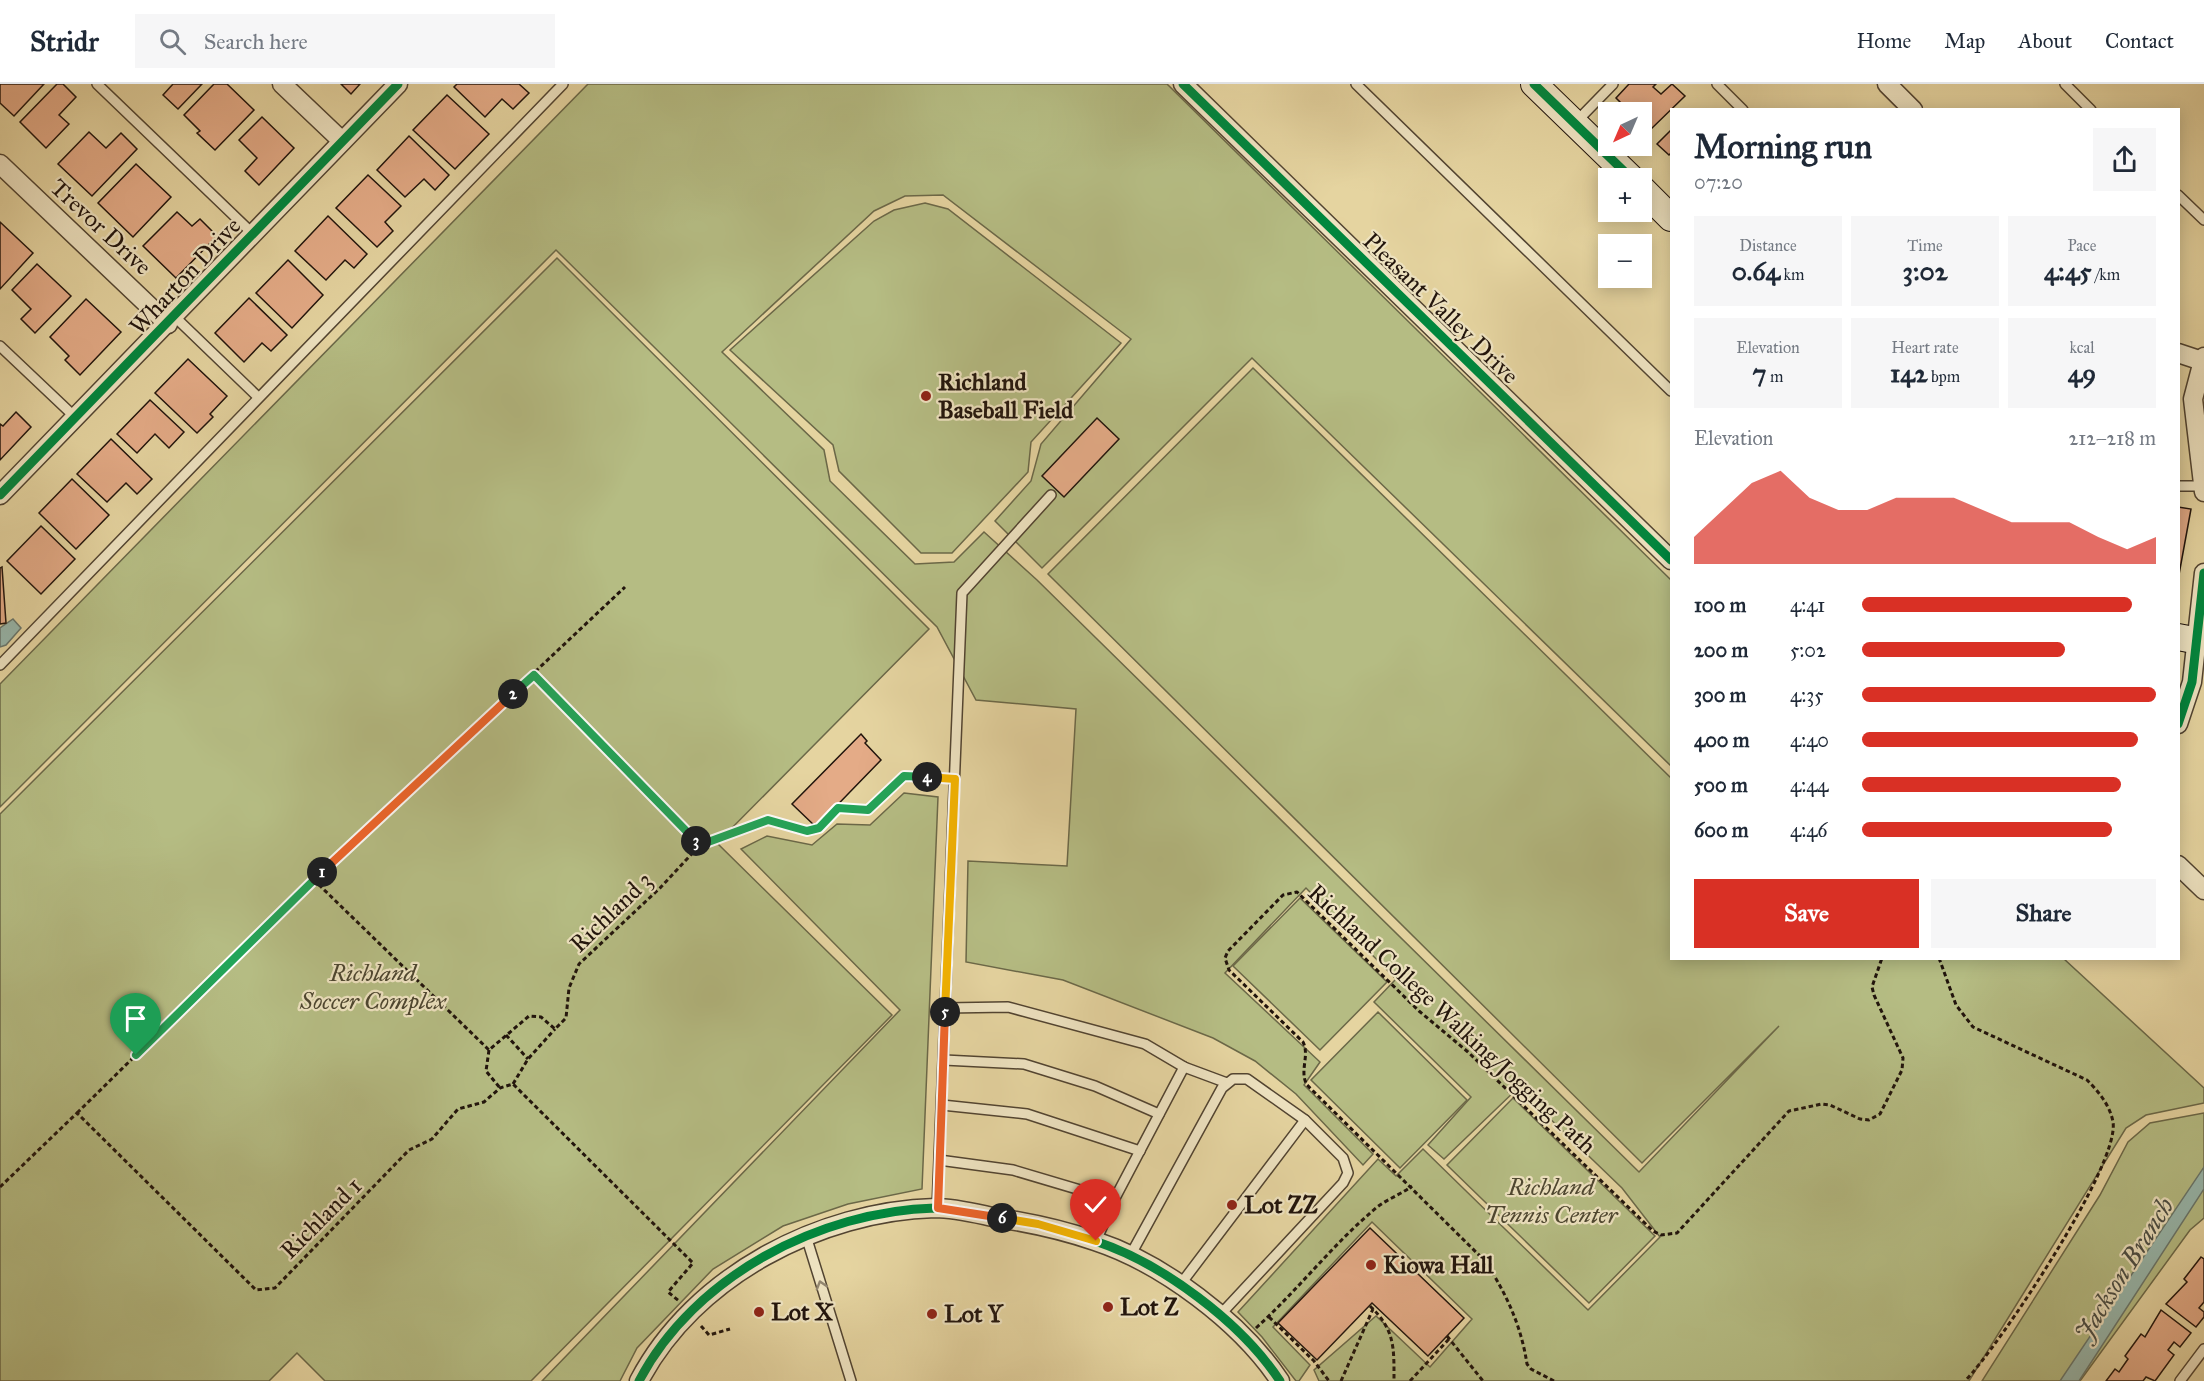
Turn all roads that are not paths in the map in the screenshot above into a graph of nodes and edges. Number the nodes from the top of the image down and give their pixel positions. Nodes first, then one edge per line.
1 (97, 84) edge
2 (282, 84) edge
3 (398, 84) edge
4 (563, 84) edge
5 (1183, 84) edge
6 (1356, 84) edge
7 (1534, 84) edge
8 (1613, 84) edge
9 (1717, 84) edge
10 (1887, 84) edge
11 (2065, 84) edge
12 (1741, 108) edge
13 (1911, 108) edge
14 (2089, 108) edge
15 (1574, 123) junction
16 (342, 141) junction
17 (0, 164) edge
18 (1621, 168) edge
19 (2180, 197) edge
20 (1652, 199) edge
21 (1670, 217) edge
22 (2204, 220) edge
23 (252, 233) junction
24 (172, 321) junction
25 (0, 346) edge
26 (2180, 353) edge
27 (2203, 359) edge
28 (1670, 390) edge
29 (258, 397) junction
30 (76, 418) junction
31 (2180, 486) edge
32 (2204, 489) edge
33 (0, 495) edge
34 (1051, 495) dead end
35 (1670, 559) edge
36 (2204, 573) edge
37 (2192, 640) edge
38 (0, 665) edge
39 (2180, 718) edge
40 (2180, 867) edge
41 (2204, 890) edge
42 (946, 1008) junction
43 (944, 1060) junction
44 (1184, 1067) junction
45 (1227, 1083) junction
46 (942, 1105) junction
47 (1159, 1114) junction
48 (1305, 1120) junction
49 (1140, 1151) junction
50 (939, 1160) junction
51 (1114, 1200) junction
52 (938, 1208) junction
53 (806, 1236) junction
54 (1096, 1241) junction
55 (1130, 1256) junction
56 (1180, 1285) junction
57 (1220, 1315) junction
58 (2204, 1349) edge
59 (639, 1381) edge
60 (851, 1381) edge
61 (1280, 1381) edge
62 (2180, 1381) edge

1 - 23 lane
2 - 16 street
3 - 16 street, Wharton Drive
4 - 29 lane
5 - 35 street, Pleasant Valley Drive
6 - 28 lane
7 - 15 street
8 - 15 lane
9 - 12 lane
10 - 13 street
11 - 14 lane
15 - 18 street
16 - 23 street, Wharton Drive
17 - 24 street, Trevor Drive
19 - 22 lane
20 - 21 street
23 - 24 street, Wharton Drive
24 - 29 lane
24 - 30 street, Wharton Drive
25 - 30 lane
26 - 27 street
27 - 32 street
29 - 38 lane
30 - 33 street, Wharton Drive
31 - 32 lane
34 - 42 lane
36 - 37 street
37 - 39 street
40 - 41 street
42 - 43 lane
42 - 44 lane
43 - 46 lane
43 - 47 lane
44 - 45 lane
44 - 47 lane
45 - 48 lane
45 - 55 lane
46 - 49 lane
46 - 50 lane
47 - 49 lane
48 - 56 lane
48 - 57 lane
49 - 51 lane
50 - 51 lane
50 - 52 lane
51 - 54 lane
52 - 53 street
52 - 54 street
53 - 59 street
60 -> 53 lane
54 - 55 street
55 - 56 street
56 - 57 street
57 - 61 street
58 - 62 lane

